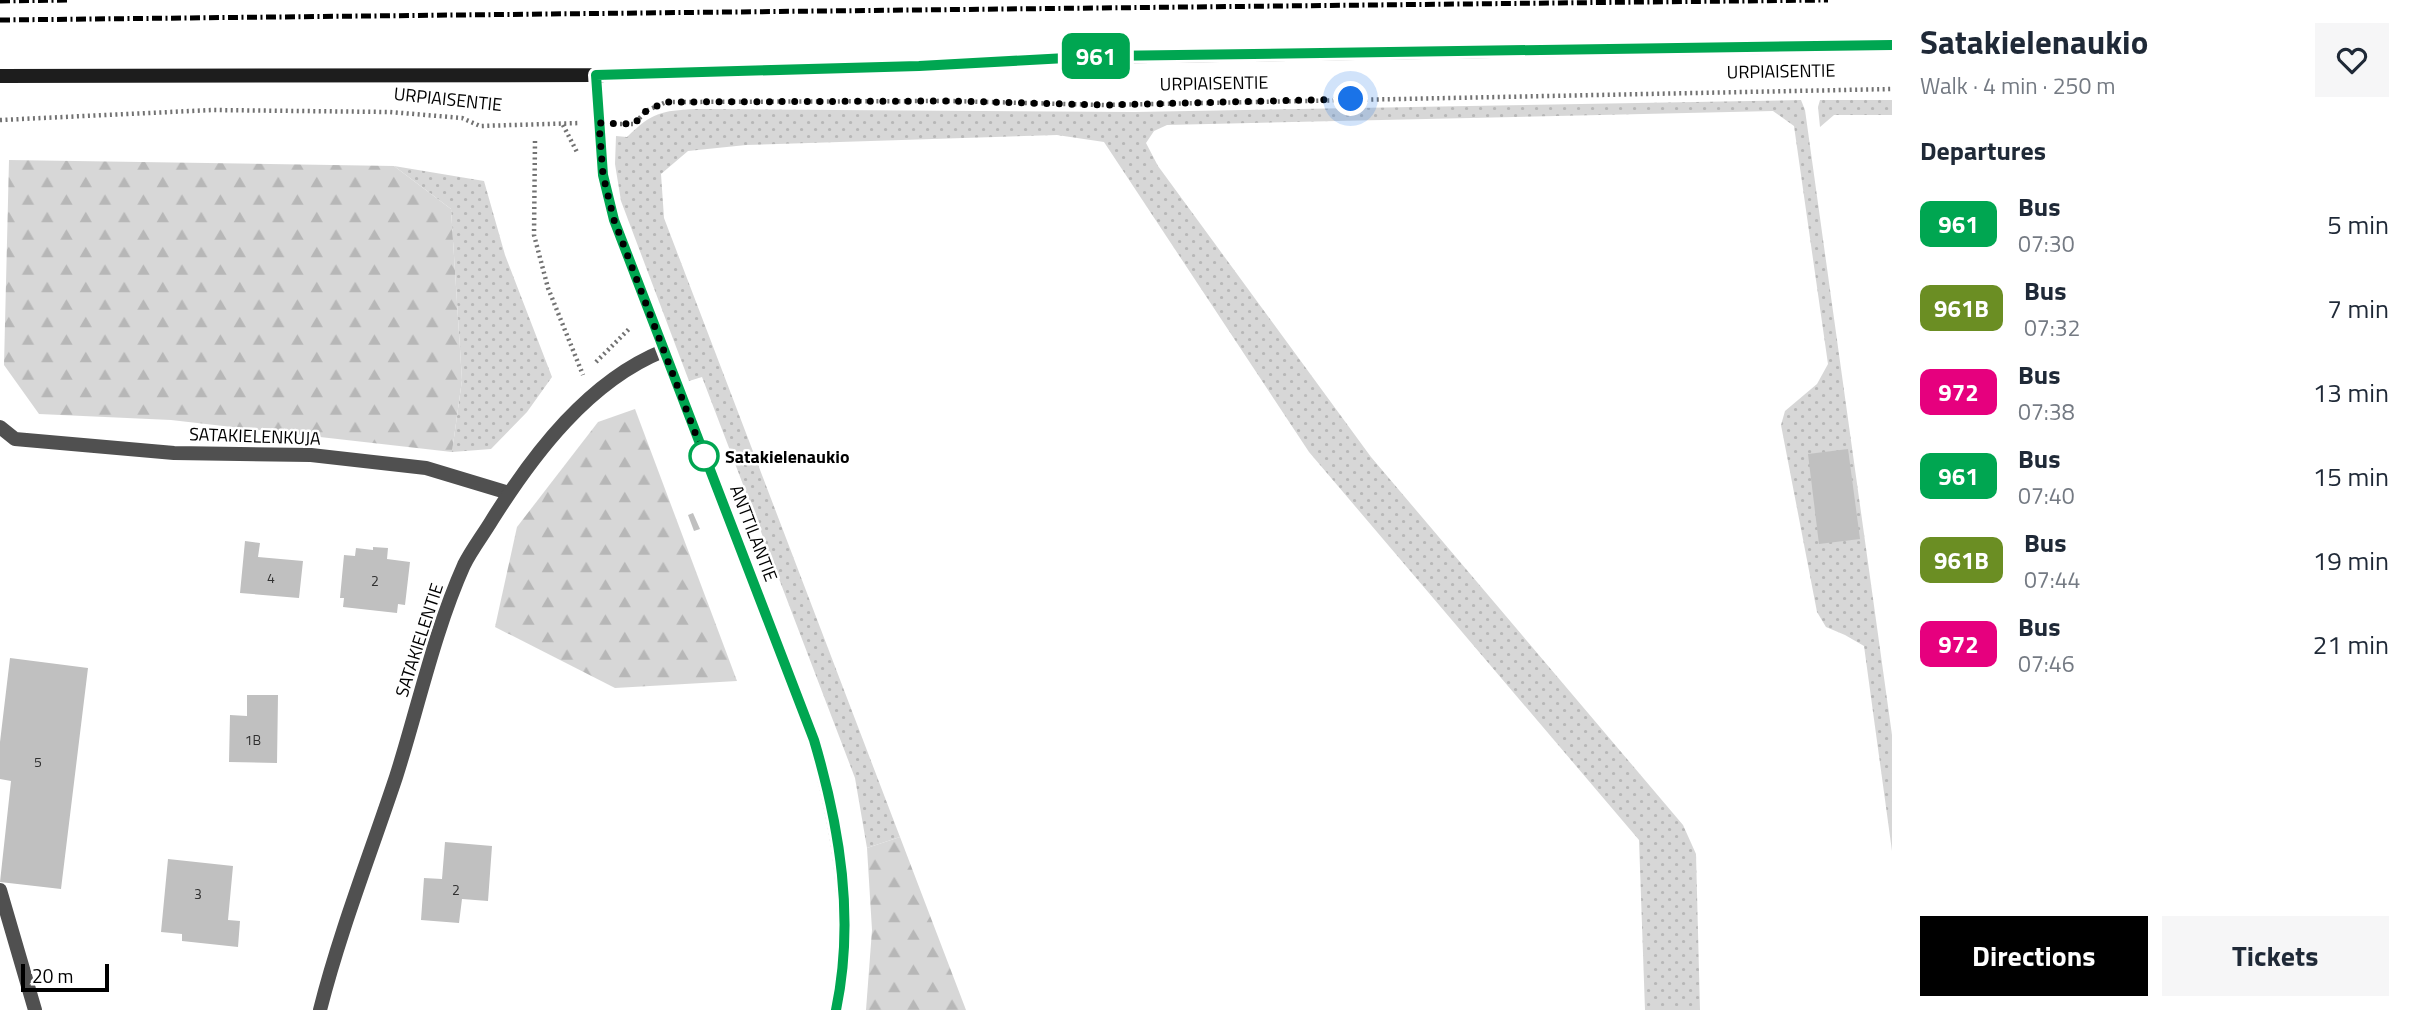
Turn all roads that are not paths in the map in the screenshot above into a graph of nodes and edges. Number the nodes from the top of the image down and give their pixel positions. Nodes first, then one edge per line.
1 (1892, 45) edge
2 (596, 75) junction
3 (0, 76) edge
4 (663, 351) junction
5 (0, 427) edge
6 (509, 493) junction
7 (0, 890) edge
8 (35, 1010) edge
9 (320, 1010) edge
10 (836, 1010) edge

1 - 2 main road, URPIAISENTIE
2 - 3 main road, URPIAISENTIE
2 - 4 main road, ANTTILANTIE
4 - 6 street, SATAKIELENTIE
4 - 10 main road, ANTTILANTIE
5 - 6 street, SATAKIELENKUJA
6 - 9 street, SATAKIELENTIE
7 - 8 street

